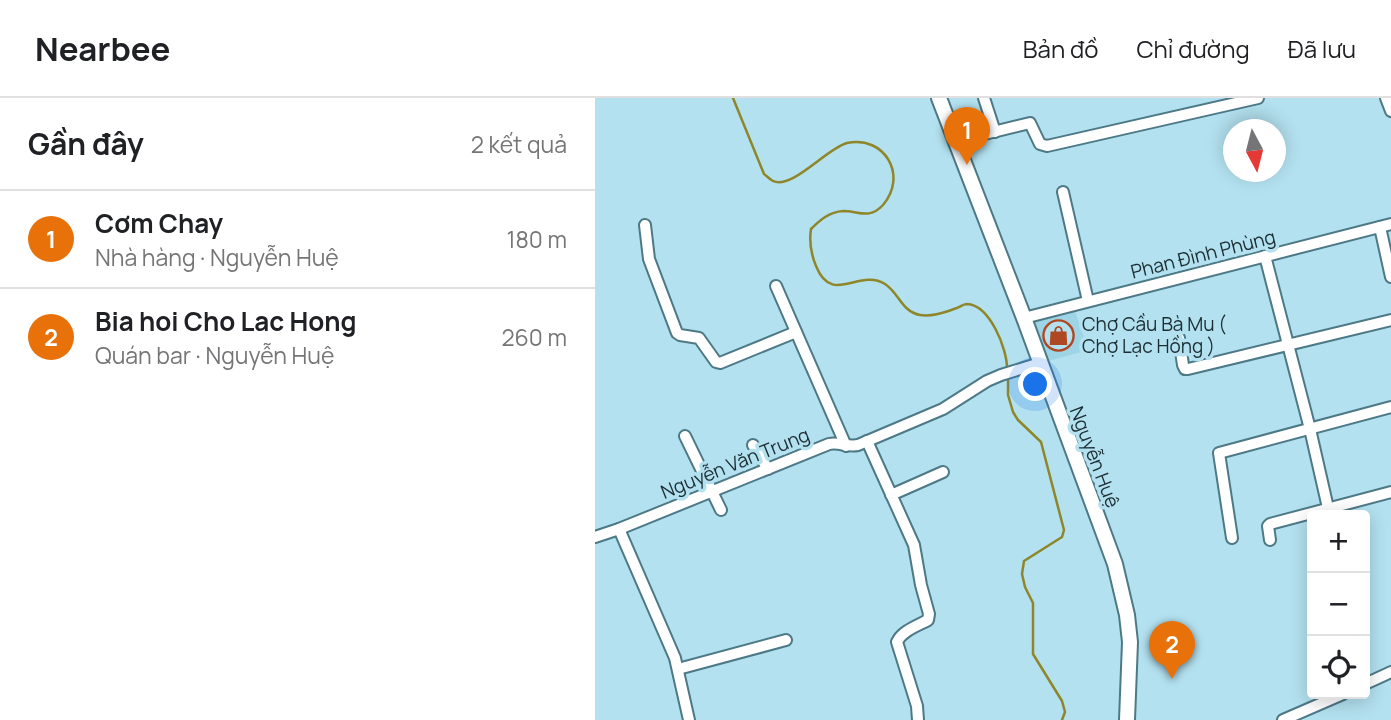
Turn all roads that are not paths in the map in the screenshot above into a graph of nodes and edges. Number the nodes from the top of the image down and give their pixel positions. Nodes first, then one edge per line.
1 (939, 98) edge
2 (984, 98) edge
3 (1258, 98) edge
4 (1386, 98) edge
5 (1391, 111) edge
6 (995, 132) junction
7 (956, 141) junction
8 (1063, 192) dead end
9 (645, 225) dead end
10 (1385, 226) edge
11 (1265, 256) junction
12 (1391, 276) edge
13 (776, 286) dead end
14 (1088, 301) junction
15 (1024, 318) junction
16 (1391, 320) edge
17 (796, 332) junction
18 (1178, 338) dead end
19 (1287, 345) junction
20 (1040, 363) junction
21 (1391, 407) edge
22 (1310, 429) junction
23 (685, 436) dead end
24 (867, 441) junction
25 (753, 444) dead end
26 (846, 446) junction
27 (768, 469) junction
28 (943, 472) dead end
29 (711, 491) junction
30 (1391, 492) edge
31 (891, 495) junction
32 (1328, 508) junction
33 (721, 510) dead end
34 (619, 529) junction
35 (595, 537) edge
36 (1232, 538) dead end
37 (1270, 540) dead end
38 (786, 640) dead end
39 (678, 669) junction
40 (1390, 676) edge
41 (1370, 682) edge
42 (1331, 699) edge
43 (689, 720) edge
44 (918, 720) edge
45 (1127, 720) edge
46 (1283, 720) edge

1 - 7 main road, Nguyễn Huệ
2 - 6 street
3 - 6 street
4 - 5 street
6 - 7 street
7 - 15 main road, Nguyễn Huệ
8 - 14 street
9 - 17 street
10 - 11 street, Phan Đình Phùng
10 - 12 street
11 - 14 street, Phan Đình Phùng
11 - 19 street
13 - 17 street
14 - 15 street, Phan Đình Phùng
15 - 20 main road, Nguyễn Huệ
16 - 19 street
17 - 26 street
18 - 19 street
19 - 22 street
20 - 24 street, Nguyễn Văn Trung
20 - 45 main road, Nguyễn Huệ
21 - 22 street
22 - 32 street
22 - 36 street
23 - 29 street
24 - 26 street, Nguyễn Văn Trung
24 - 31 street
25 - 27 street
26 - 27 street, Nguyễn Văn Trung
27 - 29 street, Nguyễn Văn Trung
28 - 31 street
29 - 33 street
29 - 34 street, Nguyễn Văn Trung
30 - 32 street
31 - 44 street
32 - 37 street
34 - 35 street, Nguyễn Văn Trung
34 - 39 street
38 - 39 street
39 - 43 street
40 - 41 street
42 - 46 street

